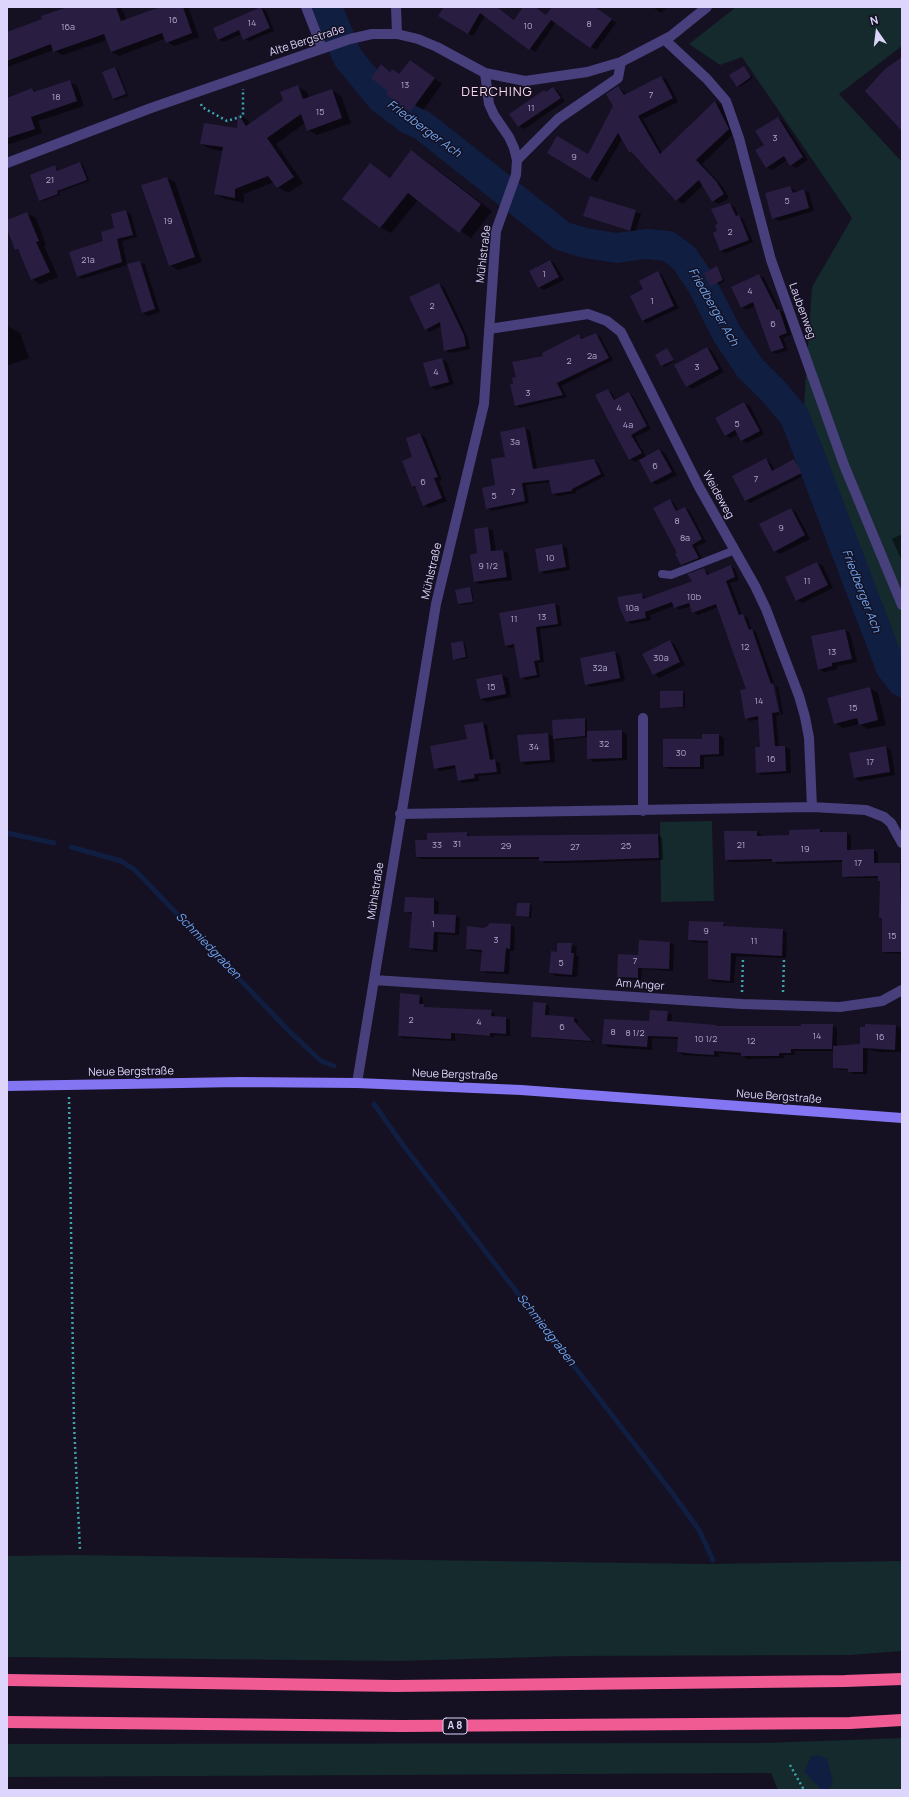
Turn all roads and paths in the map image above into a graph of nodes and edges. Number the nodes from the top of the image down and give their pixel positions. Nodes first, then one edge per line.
1 (306, 7) edge
2 (396, 7) edge
3 (706, 7) edge
4 (396, 34) junction
5 (665, 40) junction
6 (327, 46) junction
7 (621, 62) junction
8 (485, 73) junction
9 (243, 75) junction
10 (196, 92) junction
11 (517, 160) junction
12 (7, 163) edge
13 (489, 329) junction
14 (735, 550) junction
15 (662, 574) dead end
16 (902, 605) edge
17 (643, 718) dead end
18 (812, 807) junction
19 (643, 811) junction
20 (400, 814) junction
21 (902, 843) edge
22 (743, 958) dead end
23 (784, 960) dead end
24 (374, 980) junction
25 (902, 991) edge
26 (742, 1004) junction
27 (783, 1005) junction
28 (357, 1083) junction
29 (69, 1084) junction
30 (7, 1086) edge
31 (902, 1118) edge
32 (80, 1550) dead end
33 (902, 1679) edge
34 (7, 1680) edge
35 (902, 1720) edge
36 (7, 1722) edge
37 (790, 1765) dead end
38 (804, 1790) edge

1 - 6 street
2 - 4 street
3 - 5 street, Alte Bergstraße
4 - 6 street, Alte Bergstraße
4 - 8 street, Alte Bergstraße
5 - 7 street, Alte Bergstraße
5 - 16 street, Laubenweg
6 - 9 street, Alte Bergstraße
7 - 8 street, Alte Bergstraße
7 - 11 street
8 - 11 street, Mühlstraße
9 - 10 street, Alte Bergstraße
9 - 10 path
10 - 12 street, Alte Bergstraße
11 - 13 street, Mühlstraße
13 - 14 street, Weideweg
13 - 20 street, Mühlstraße
14 - 15 lane
14 - 18 street, Weideweg
17 - 19 street
18 - 19 street
18 - 21 street
19 - 20 street
20 - 24 street, Mühlstraße
22 - 26 path
23 - 27 path
24 - 26 street, Am Anger
24 - 28 street, Mühlstraße
25 - 27 street, Am Anger
26 - 27 street, Am Anger
28 - 29 main road, Neue Bergstraße
28 - 31 main road, Neue Bergstraße
29 - 30 main road, Neue Bergstraße
29 - 32 path
33 - 34 highway
35 - 36 highway, A 8
37 - 38 path

